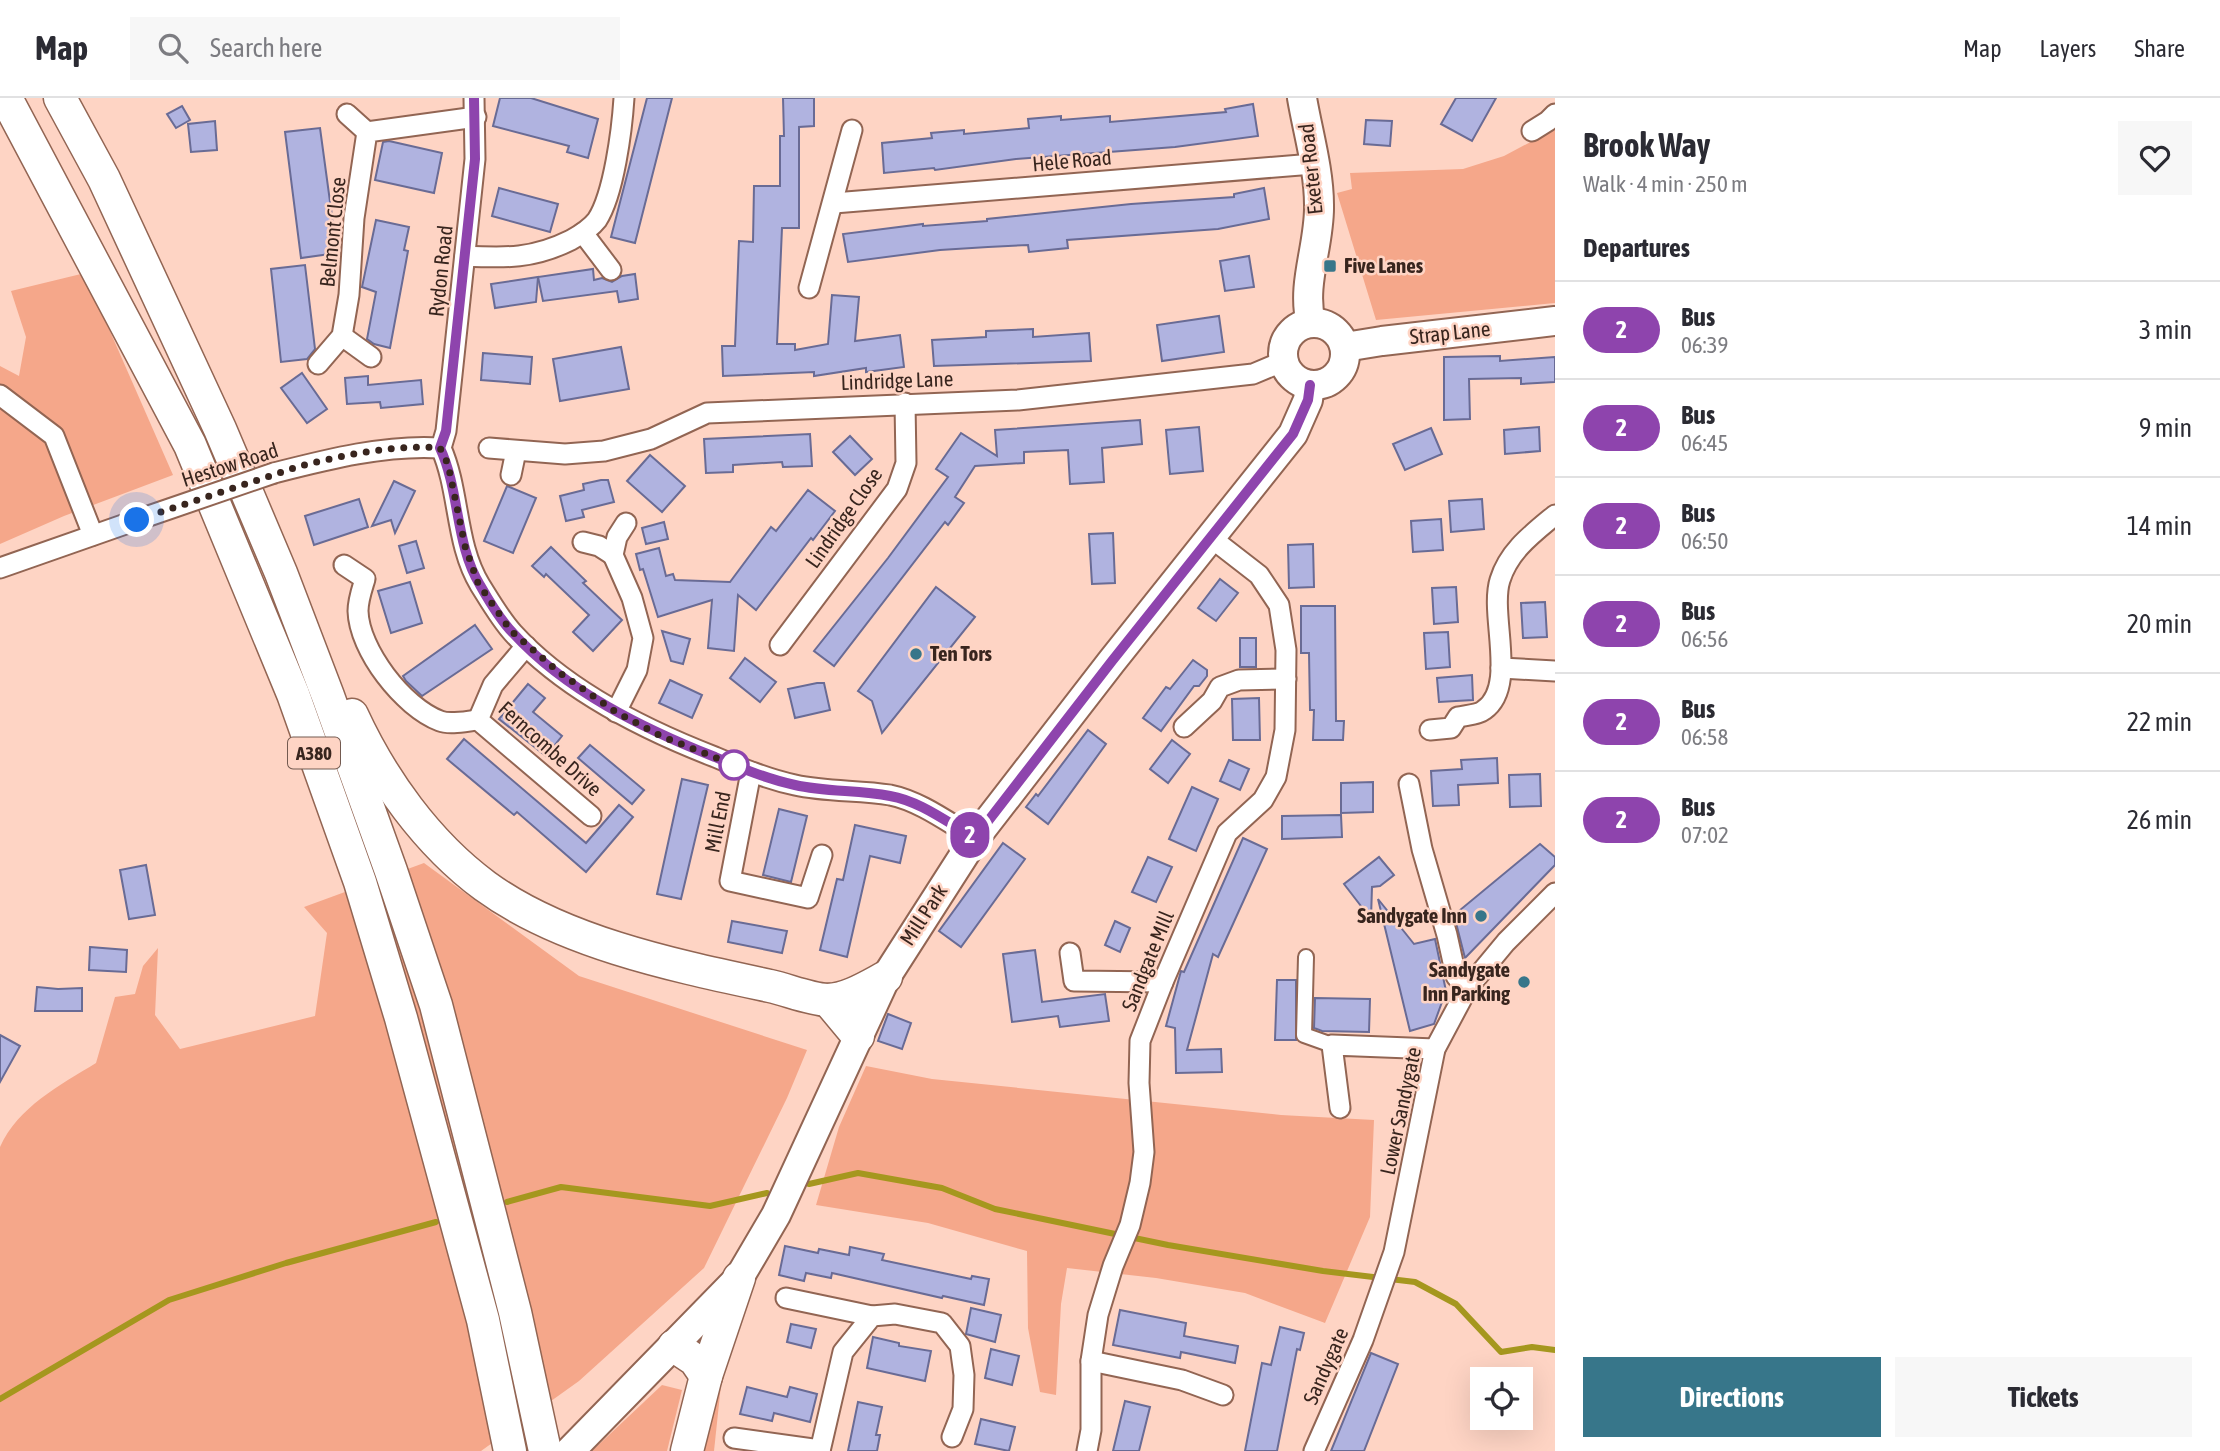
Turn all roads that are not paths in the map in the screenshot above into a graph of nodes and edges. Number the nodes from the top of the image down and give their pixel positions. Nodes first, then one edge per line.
1 (6, 98) edge
2 (60, 98) edge
3 (624, 98) edge
4 (1302, 98) edge
5 (475, 107) edge
6 (347, 114) dead end
7 (1555, 114) edge
8 (852, 130) dead end
9 (1532, 131) dead end
10 (367, 132) junction
11 (1313, 164) junction
12 (834, 203) junction
13 (583, 233) junction
14 (465, 256) junction
15 (611, 270) dead end
16 (809, 288) dead end
17 (1555, 321) edge
18 (1311, 324) junction
19 (342, 336) junction
20 (1345, 347) junction
21 (371, 356) dead end
22 (1284, 361) junction
23 (318, 364) dead end
24 (1310, 385) junction
25 (0, 395) edge
26 (905, 403) junction
27 (440, 448) junction
28 (489, 448) dead end
29 (516, 451) junction
30 (511, 475) dead end
31 (1555, 515) edge
32 (626, 523) dead end
33 (93, 535) junction
34 (1210, 537) junction
35 (583, 542) dead end
36 (613, 555) junction
37 (344, 565) dead end
38 (0, 568) edge
39 (281, 573) junction
40 (780, 645) dead end
41 (526, 646) junction
42 (1501, 668) junction
43 (1555, 671) edge
44 (1286, 679) junction
45 (616, 712) junction
46 (478, 720) junction
47 (1184, 727) dead end
48 (1430, 730) dead end
49 (751, 772) junction
50 (1409, 783) dead end
51 (591, 816) dead end
52 (975, 838) junction
53 (822, 855) dead end
54 (1555, 893) edge
55 (1070, 953) dead end
56 (1307, 957) dead end
57 (886, 976) junction
58 (1163, 982) junction
59 (1467, 989) junction
60 (828, 1000) junction
61 (858, 1037) junction
62 (1332, 1045) junction
63 (1435, 1049) junction
64 (1340, 1108) dead end
65 (739, 1278) junction
66 (786, 1298) dead end
67 (1377, 1298) joint
68 (872, 1316) junction
69 (674, 1346) junction
70 (1091, 1361) junction
71 (706, 1376) junction
72 (1223, 1395) dead end
73 (952, 1437) dead end
74 (543, 1438) edge
75 (734, 1438) dead end
76 (820, 1450) edge
77 (510, 1451) edge
78 (570, 1451) edge
79 (687, 1451) edge
80 (1087, 1451) edge
81 (1314, 1451) edge

1 - 77 highway, A380
2 - 39 highway, A380
3 - 13 street
4 - 11 main road, Exeter Road
5 - 10 street
5 - 14 street, Rydon Road
6 - 10 street
7 - 9 street
8 - 12 street
10 - 19 street, Belmont Close
11 - 12 street, Hele Road
11 - 18 main road, Exeter Road
12 - 16 street
13 - 14 street
13 - 15 street
14 - 27 street, Rydon Road
17 - 20 main road, Strap Lane
18 - 20 main road
18 - 22 main road
19 - 21 street
19 - 23 street
20 - 24 main road
22 - 24 main road
22 - 26 street, Lindridge Lane
24 - 34 main road, Mill Park
25 - 33 street
26 - 29 street, Lindridge Lane
26 - 40 street, Lindridge Close
27 - 33 street, Hestow Road, bridge
27 - 41 street
28 - 29 street, Lindridge Lane
29 - 30 street
31 - 42 street
32 - 36 street
33 - 38 street, Hestow Road
34 - 44 street, Sandgate MIll
34 - 52 main road, Mill Park
35 - 36 street
36 - 45 street
37 - 46 street
39 - 60 highway, A380
39 - 74 highway, A380
41 - 45 street
41 - 46 street, Ferncombe Drive
42 - 43 street
42 - 48 street
44 - 47 street
44 - 58 street, Sandgate MIll
45 - 49 street
46 - 51 street, Ferncombe Drive
49 - 52 street
49 - 53 street, Mill End
50 - 59 street
52 - 57 main road, Mill Park
54 - 59 street, Lower Sandygate
55 - 58 street
56 - 62 street
57 - 60 highway, A380
57 - 61 main road, Mill Park
58 - 70 street, Sandgate MIll
59 - 63 street, Lower Sandygate
60 - 61 highway
61 - 65 main road, Mill Park
62 - 63 street
62 - 64 street
63 - 67 street, Lower Sandygate
65 - 69 main road, Mill Park
65 - 71 highway
66 - 68 street
67 - 81 street, Sandygate
68 - 73 street
68 - 76 street
69 - 71 highway
69 - 78 main road, Mill Park
70 - 72 street
70 - 80 street, Sandgate MIll
71 - 79 highway
75 - 76 street

